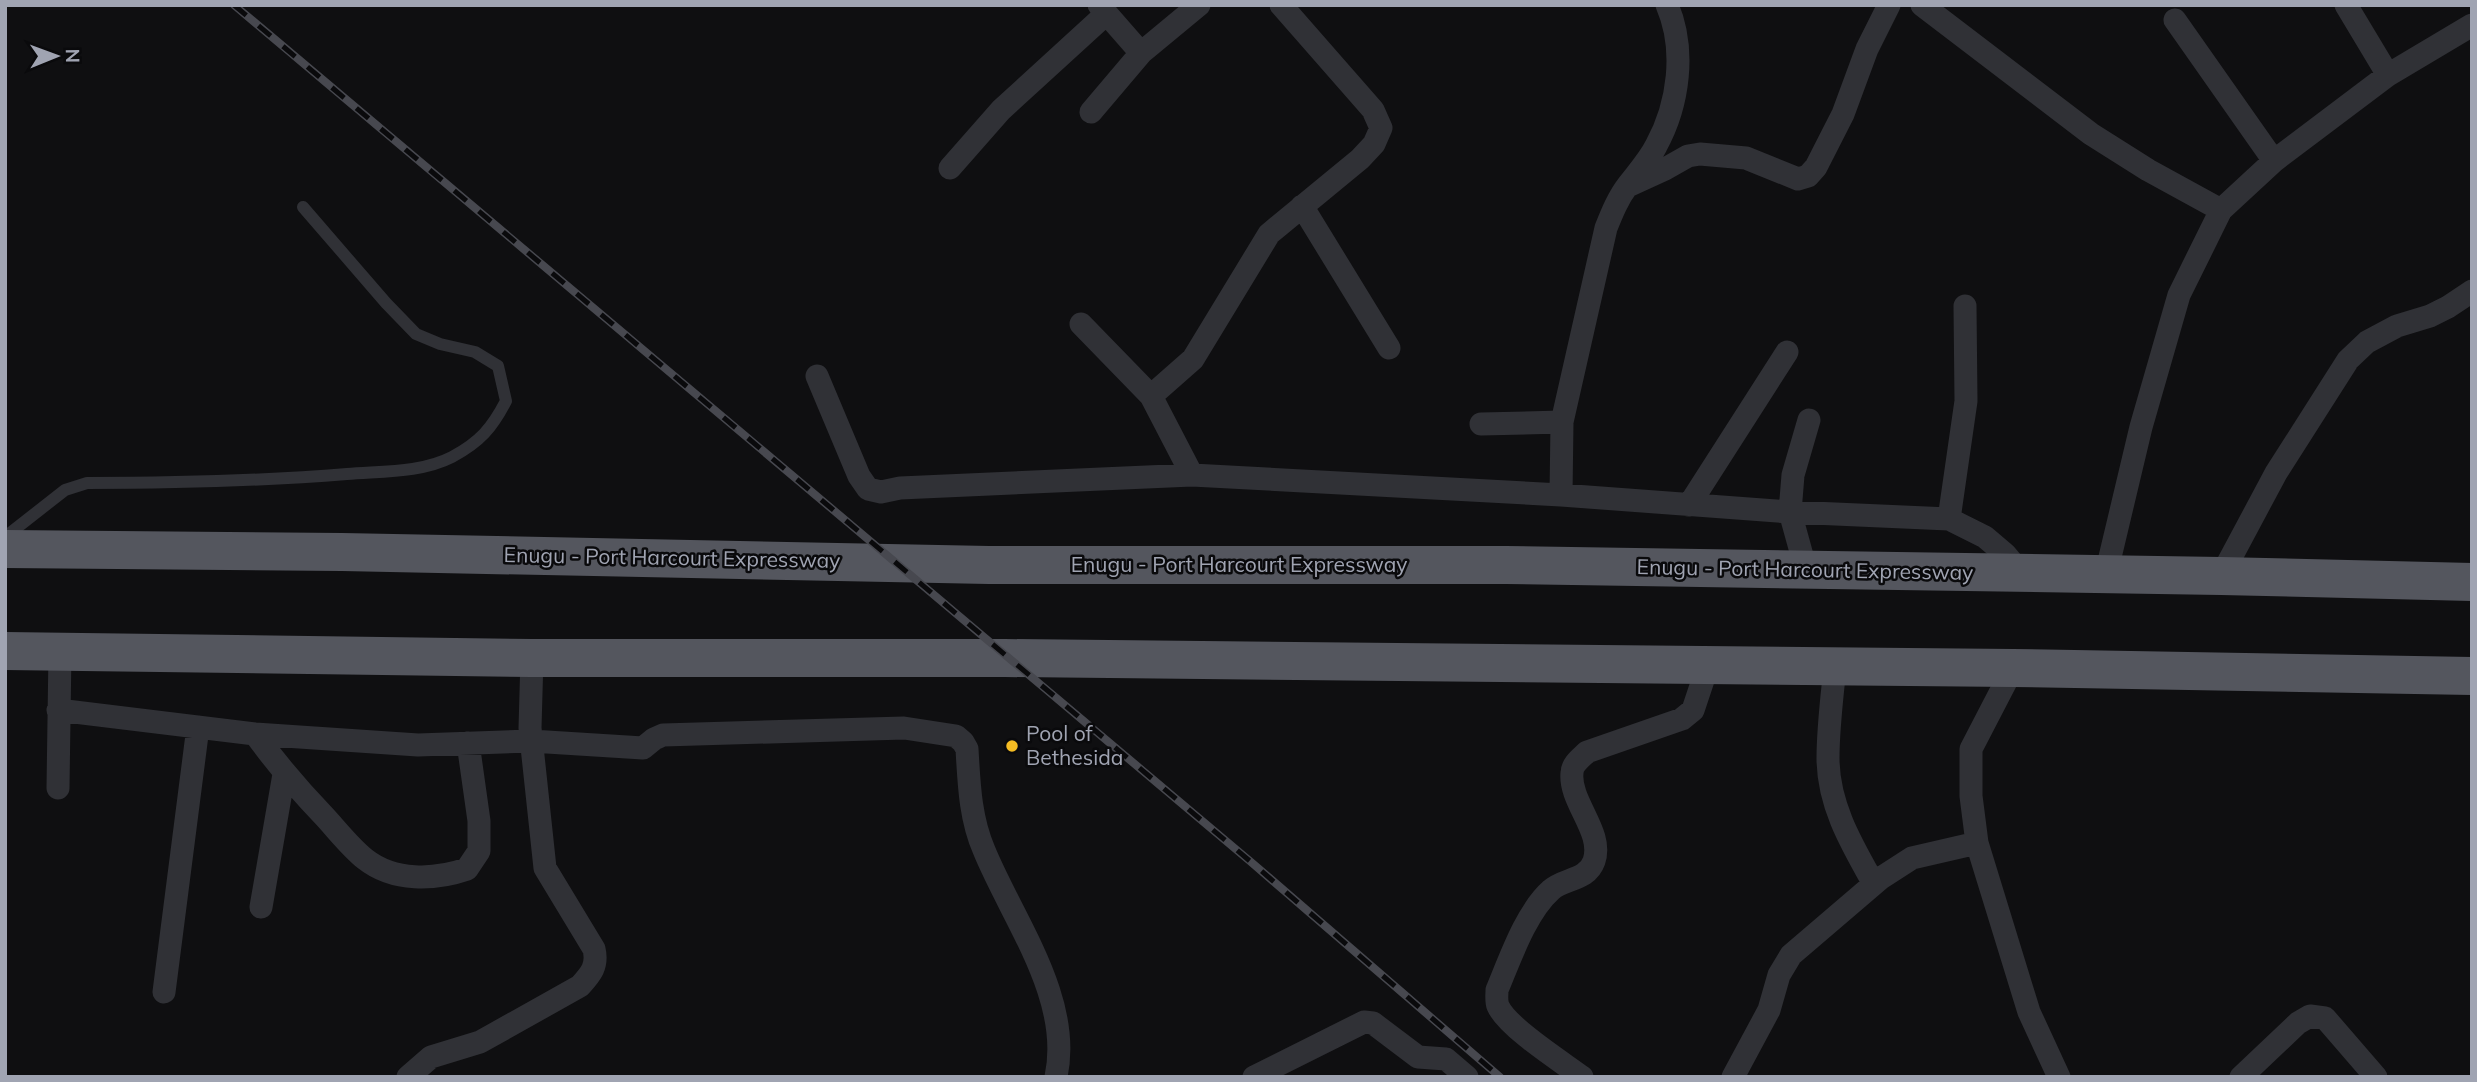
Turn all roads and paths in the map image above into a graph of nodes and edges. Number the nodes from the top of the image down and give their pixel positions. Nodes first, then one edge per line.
1 (1199, 5) edge
2 (1281, 5) edge
3 (1667, 5) edge
4 (1889, 5) edge
5 (1922, 5) edge
6 (2346, 5) edge
7 (1102, 10) edge
8 (2175, 20) dead end
9 (2472, 25) edge
10 (1141, 54) junction
11 (2388, 75) junction
12 (1091, 112) dead end
13 (2274, 161) junction
14 (950, 168) dead end
15 (1627, 186) junction
16 (1302, 206) junction
17 (303, 207) dead end
18 (2221, 210) junction
19 (2472, 291) edge
20 (1965, 306) dead end
21 (1081, 324) dead end
22 (1389, 348) dead end
23 (1787, 352) dead end
24 (817, 376) dead end
25 (1151, 396) junction
26 (1809, 420) dead end
27 (1562, 422) junction
28 (1482, 424) dead end
29 (1192, 475) junction
30 (1561, 495) junction
31 (1689, 505) junction
32 (1790, 512) junction
33 (1949, 519) junction
34 (5, 537) edge
35 (5, 549) edge
36 (1806, 570) junction
37 (2021, 573) junction
38 (2106, 574) junction
39 (2221, 576) junction
40 (2472, 582) edge
41 (5, 651) edge
42 (60, 652) junction
43 (533, 659) junction
44 (1708, 665) junction
45 (1835, 667) junction
46 (2013, 668) junction
47 (2472, 676) edge
48 (58, 710) junction
49 (198, 727) junction
50 (255, 734) junction
51 (531, 741) junction
52 (468, 743) junction
53 (284, 774) junction
54 (58, 788) dead end
55 (1977, 844) junction
56 (1874, 884) junction
57 (261, 907) dead end
58 (164, 992) dead end
59 (408, 1077) edge
60 (1056, 1077) edge
61 (1254, 1077) edge
62 (1467, 1077) edge
63 (1582, 1077) edge
64 (1733, 1077) edge
65 (2059, 1077) edge
66 (2241, 1077) edge
67 (2376, 1077) edge

1 - 10 street
2 - 16 street
3 - 15 street
4 - 15 street
5 - 18 street
6 - 11 street
7 - 10 street
7 - 14 street
8 - 13 street
9 - 11 street
10 - 12 street
11 - 13 street
13 - 18 street
15 - 27 street
16 - 22 street
16 - 25 street
17 - 34 lane
18 - 38 street
19 - 39 street
20 - 33 street
21 - 25 street
23 - 31 street
24 - 29 street
25 - 29 street
26 - 32 street
27 - 28 street
27 - 30 street
29 - 30 street
30 - 31 street
31 - 32 street
32 - 33 street
32 - 36 street
33 - 37 street
35 - 36 highway, Enugu - Port Harcourt Expressway
36 - 37 highway, Enugu - Port Harcourt Expressway
37 - 38 highway, Enugu - Port Harcourt Expressway
38 - 39 highway, Enugu - Port Harcourt Expressway
39 - 40 highway, Enugu - Port Harcourt Expressway
41 - 42 highway
42 - 43 highway
42 - 48 street
43 - 44 highway
43 - 51 street
44 - 45 highway
44 - 63 street
45 - 46 highway
45 - 56 street
46 - 47 highway
46 - 55 street
48 - 49 street
48 - 54 street
49 - 50 street
49 - 58 street
50 - 52 street
50 - 53 street
51 - 52 street
51 - 59 street
51 - 60 street
52 - 53 street
53 - 57 street
55 - 56 street
55 - 65 street
56 - 64 street
61 - 62 street
66 - 67 street

